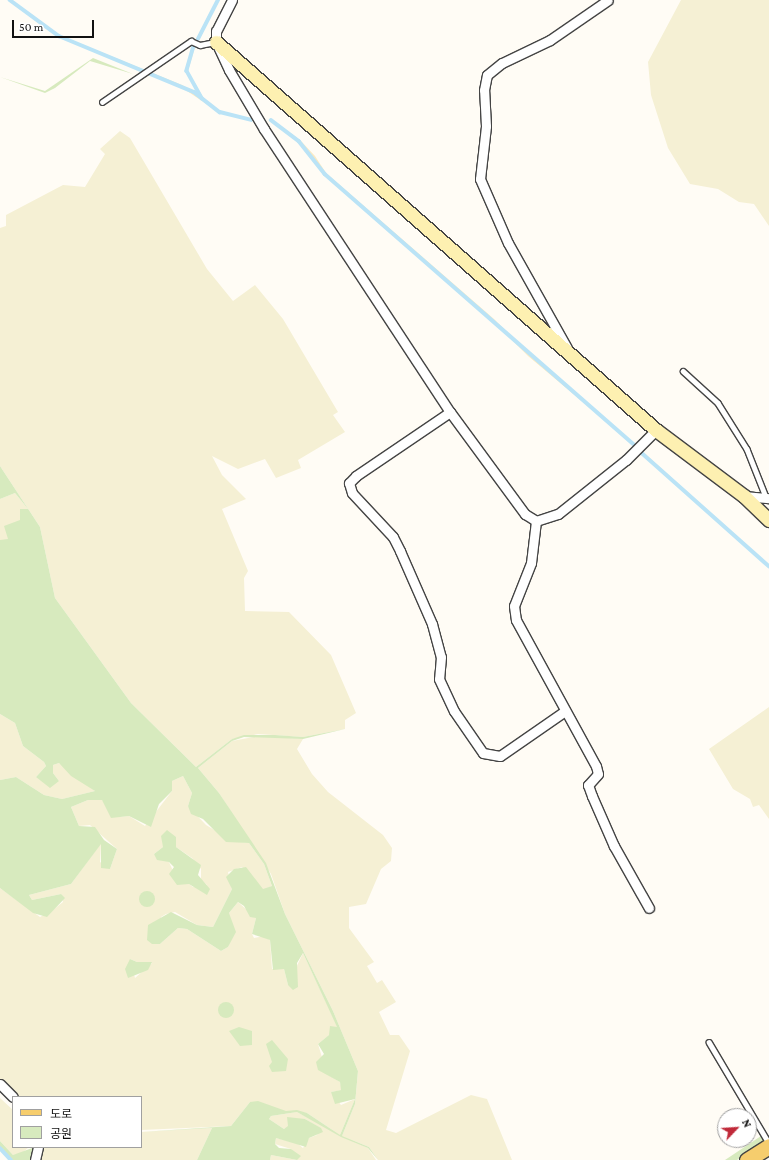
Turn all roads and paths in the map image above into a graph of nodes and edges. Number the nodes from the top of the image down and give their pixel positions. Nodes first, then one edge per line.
1 (232, 0) edge
2 (608, 0) edge
3 (216, 42) junction
4 (102, 102) dead end
5 (568, 350) junction
6 (683, 371) dead end
7 (450, 412) junction
8 (656, 430) junction
9 (744, 496) junction
10 (767, 497) edge
11 (536, 520) junction
12 (769, 520) edge
13 (565, 711) junction
14 (649, 908) dead end
15 (709, 1042) dead end
16 (0, 1084) edge
17 (12, 1096) edge
18 (769, 1144) edge
19 (38, 1148) edge
20 (35, 1160) edge
21 (747, 1160) edge

1 - 3 street
2 - 5 street
3 - 4 lane
3 - 5 street
3 - 7 street
5 - 8 street
6 - 10 lane
7 - 11 street
7 - 13 street
8 - 9 street
8 - 11 street
9 - 10 street
9 - 12 street
11 - 13 street
13 - 14 street
15 - 18 lane
16 - 17 street
18 - 21 main road
19 - 20 street

